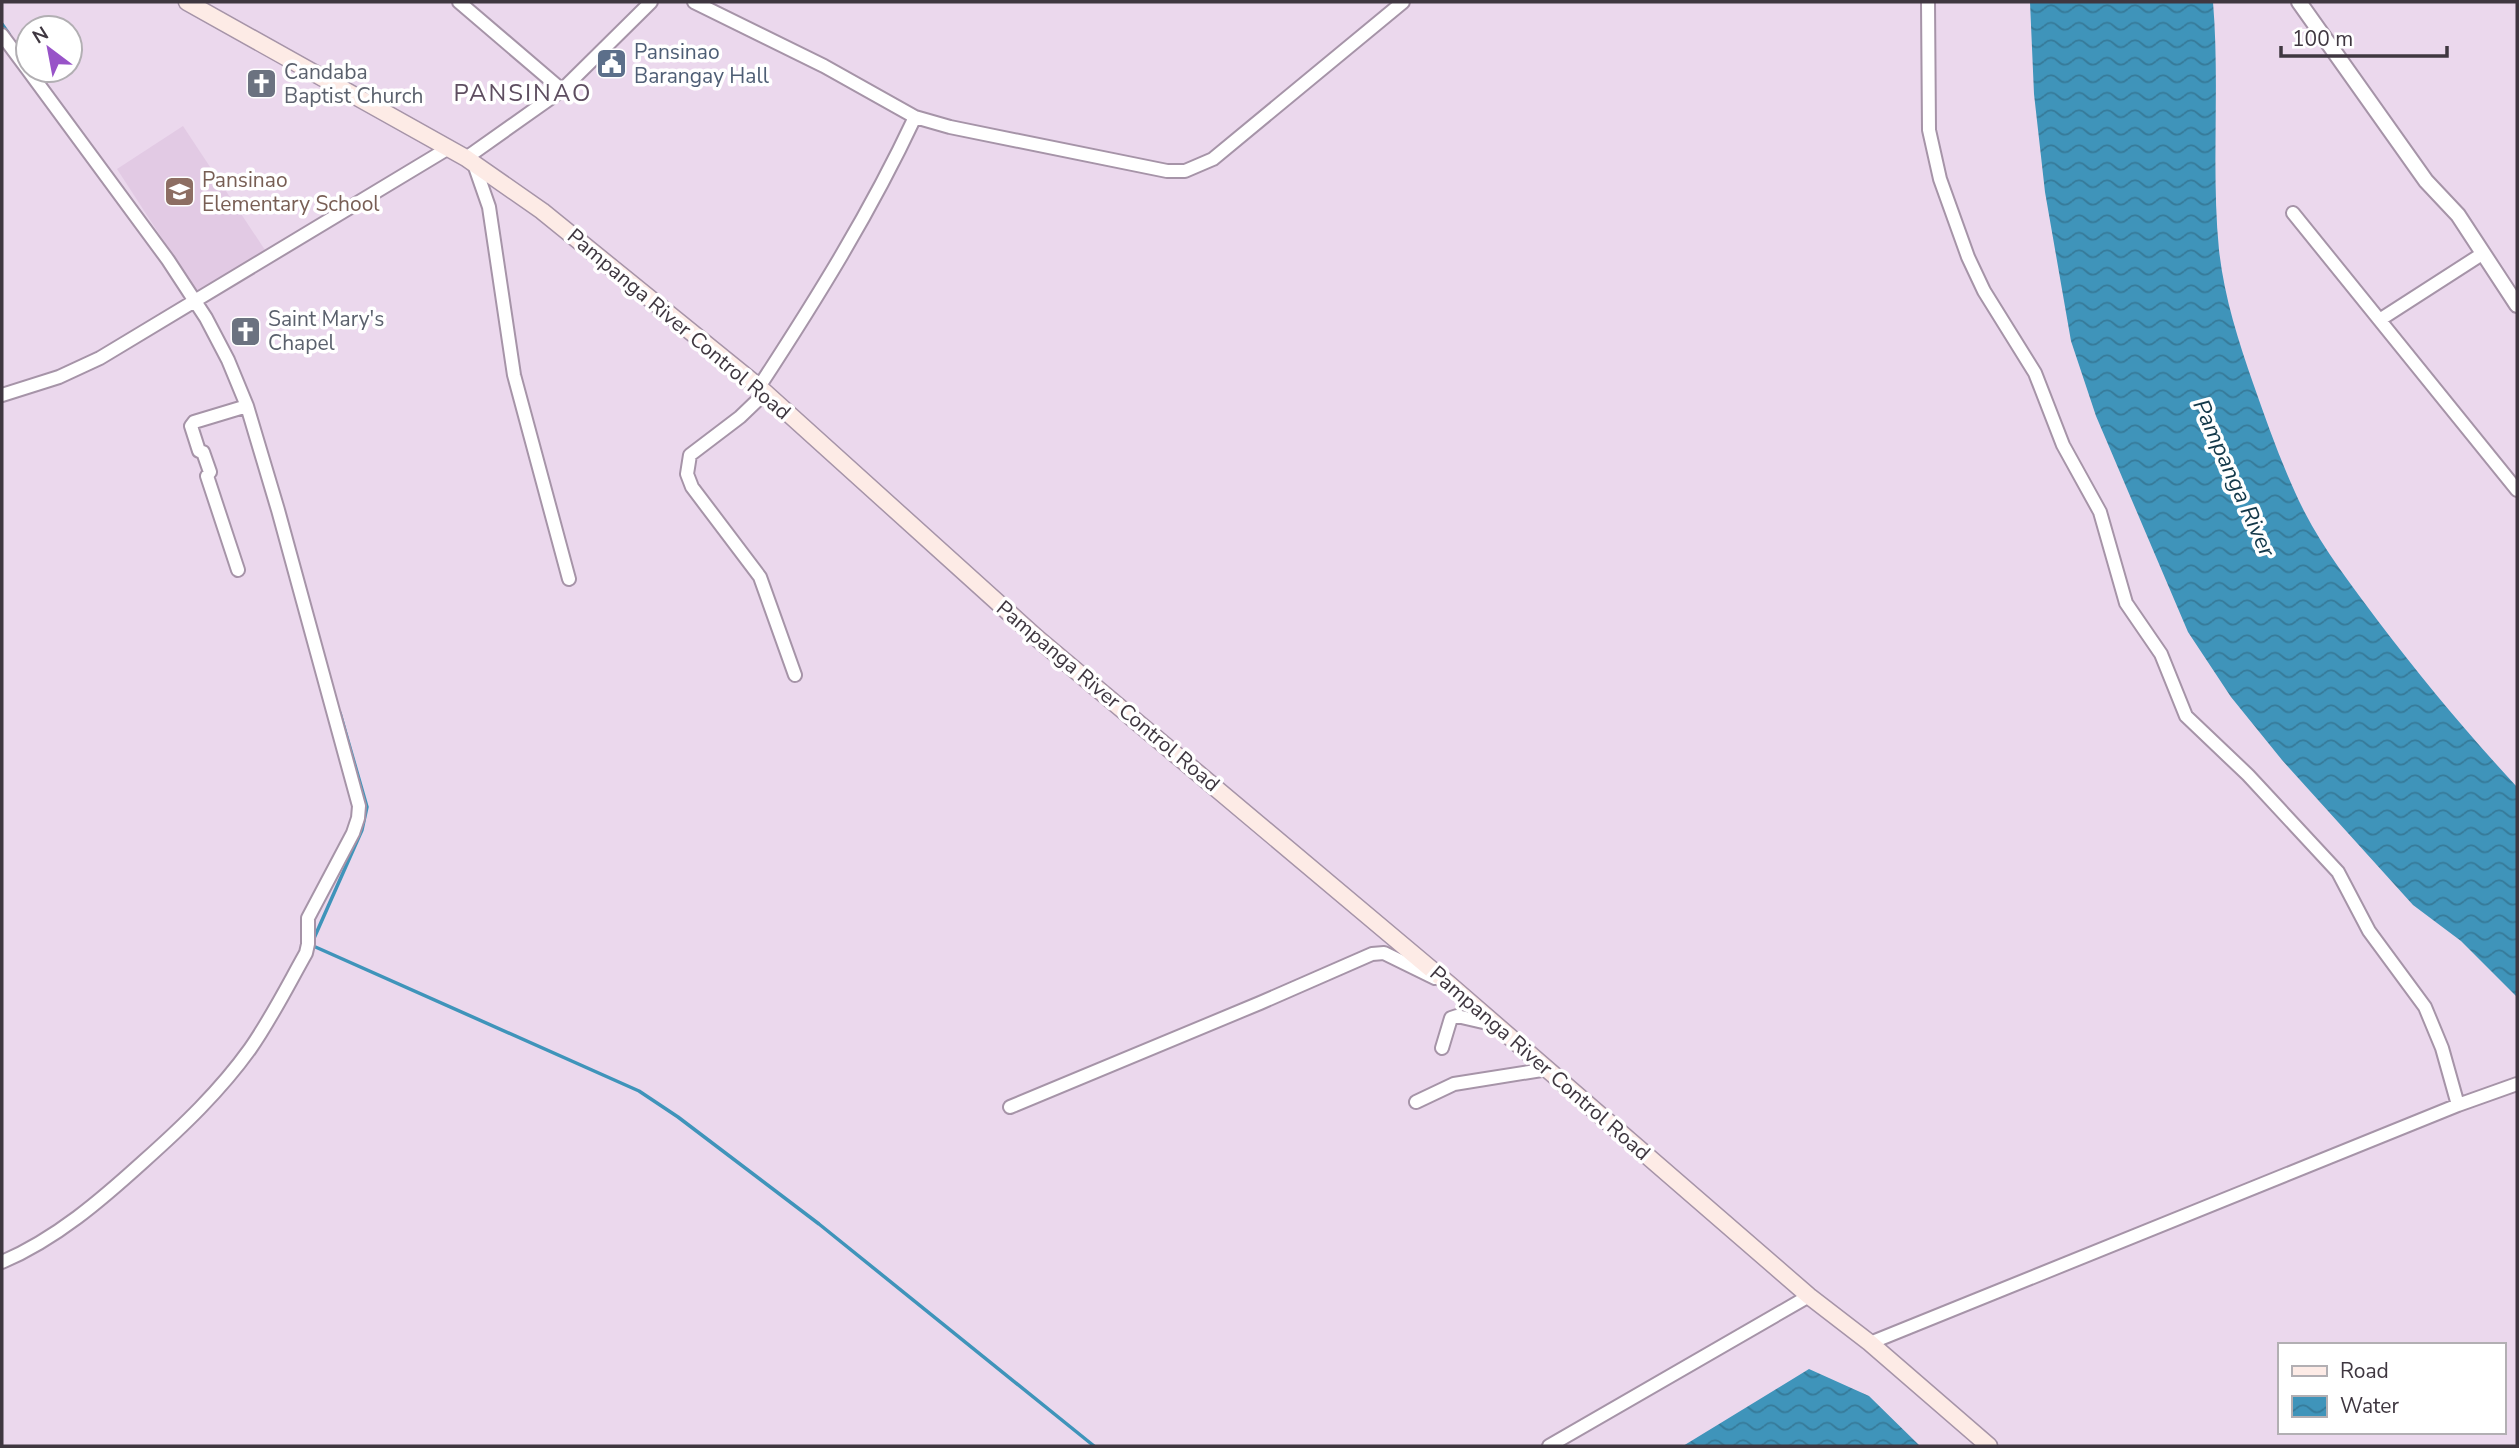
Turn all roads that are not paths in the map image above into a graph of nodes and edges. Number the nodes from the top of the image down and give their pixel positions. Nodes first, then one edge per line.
1 (187, 2) edge
2 (459, 2) edge
3 (650, 2) edge
4 (694, 2) edge
5 (1403, 2) edge
6 (1928, 2) edge
7 (2299, 2) edge
8 (2, 35) edge
9 (14, 51) edge
10 (38, 84) edge
11 (562, 90) junction
12 (915, 117) junction
13 (447, 149) junction
14 (470, 161) junction
15 (2293, 213) dead end
16 (2483, 254) junction
17 (194, 301) junction
18 (2517, 305) edge
19 (2381, 319) junction
20 (762, 390) junction
21 (2, 395) edge
22 (247, 406) junction
23 (2517, 490) edge
24 (238, 570) dead end
25 (569, 579) dead end
26 (795, 675) dead end
27 (1450, 985) junction
28 (1496, 1025) junction
29 (1442, 1048) dead end
30 (1548, 1069) junction
31 (2517, 1084) edge
32 (1416, 1102) dead end
33 (2458, 1105) junction
34 (1010, 1107) dead end
35 (2, 1262) edge
36 (1809, 1296) junction
37 (1870, 1343) junction
38 (1564, 1443) edge
39 (1549, 1446) edge
40 (1989, 1446) edge

1 - 13 main road, Pampanga River Control Road
2 - 11 street
3 - 11 street
4 - 12 street
5 - 12 street
6 - 33 street
7 - 16 street
8 - 9 street
10 - 17 street
11 - 14 street
12 - 20 street
13 - 14 main road, Pampanga River Control Road
13 - 17 street
14 - 20 main road, Pampanga River Control Road
14 - 25 street
15 - 19 street
16 - 18 street
16 - 19 street
17 - 21 street
17 - 22 street
19 - 23 street
20 - 26 street
20 - 27 main road, Pampanga River Control Road
22 - 24 street
22 - 35 street
27 - 28 main road, Pampanga River Control Road
27 - 34 street
28 - 29 street
28 - 30 main road, Pampanga River Control Road
30 - 32 street
30 - 36 main road, Pampanga River Control Road
31 - 33 street
33 - 37 street
36 - 37 main road, Pampanga River Control Road
36 - 38 street
37 - 40 main road, Pampanga River Control Road
38 - 39 street

